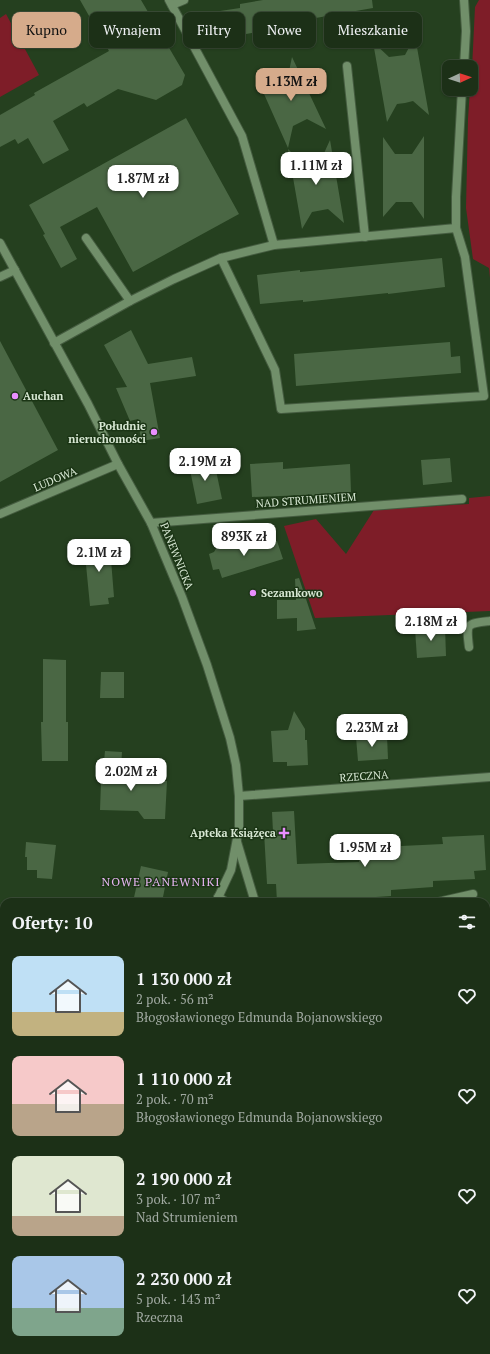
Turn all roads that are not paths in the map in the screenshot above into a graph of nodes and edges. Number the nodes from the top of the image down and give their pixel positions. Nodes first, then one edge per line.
1 (184, 0) edge
2 (464, 0) edge
3 (171, 3) edge
4 (464, 60) edge
5 (347, 66) dead end
6 (462, 96) edge
7 (456, 228) junction
8 (365, 237) junction
9 (86, 238) dead end
10 (0, 244) edge
11 (274, 245) junction
12 (220, 258) junction
13 (15, 270) junction
14 (0, 277) edge
15 (130, 301) junction
16 (54, 343) junction
17 (118, 464) junction
18 (462, 499) dead end
19 (0, 514) edge
20 (151, 523) junction
21 (490, 622) edge
22 (469, 647) dead end
23 (490, 777) edge
24 (239, 796) junction
25 (236, 842) junction
26 (473, 894) dead end
27 (217, 898) edge
28 (254, 898) edge
29 (456, 898) edge

1 - 3 street
2 - 4 street
3 - 11 street
5 - 8 street
6 - 7 street
7 - 8 street
7 - 12 street
8 - 11 street
9 - 15 street
10 - 13 street, PANEWNICKA
11 - 12 street
12 - 15 street
13 - 14 street
13 - 16 street, PANEWNICKA
15 - 16 street
16 - 17 street, PANEWNICKA
17 - 19 street, LUDOWA
17 - 20 street, PANEWNICKA
18 - 20 street, NAD STRUMIENIEM
20 - 24 street, PANEWNICKA
21 - 22 street
23 - 24 street, RZECZNA
24 - 25 street, PANEWNICKA
25 - 27 street, PANEWNICKA
25 - 28 street
26 - 29 street

